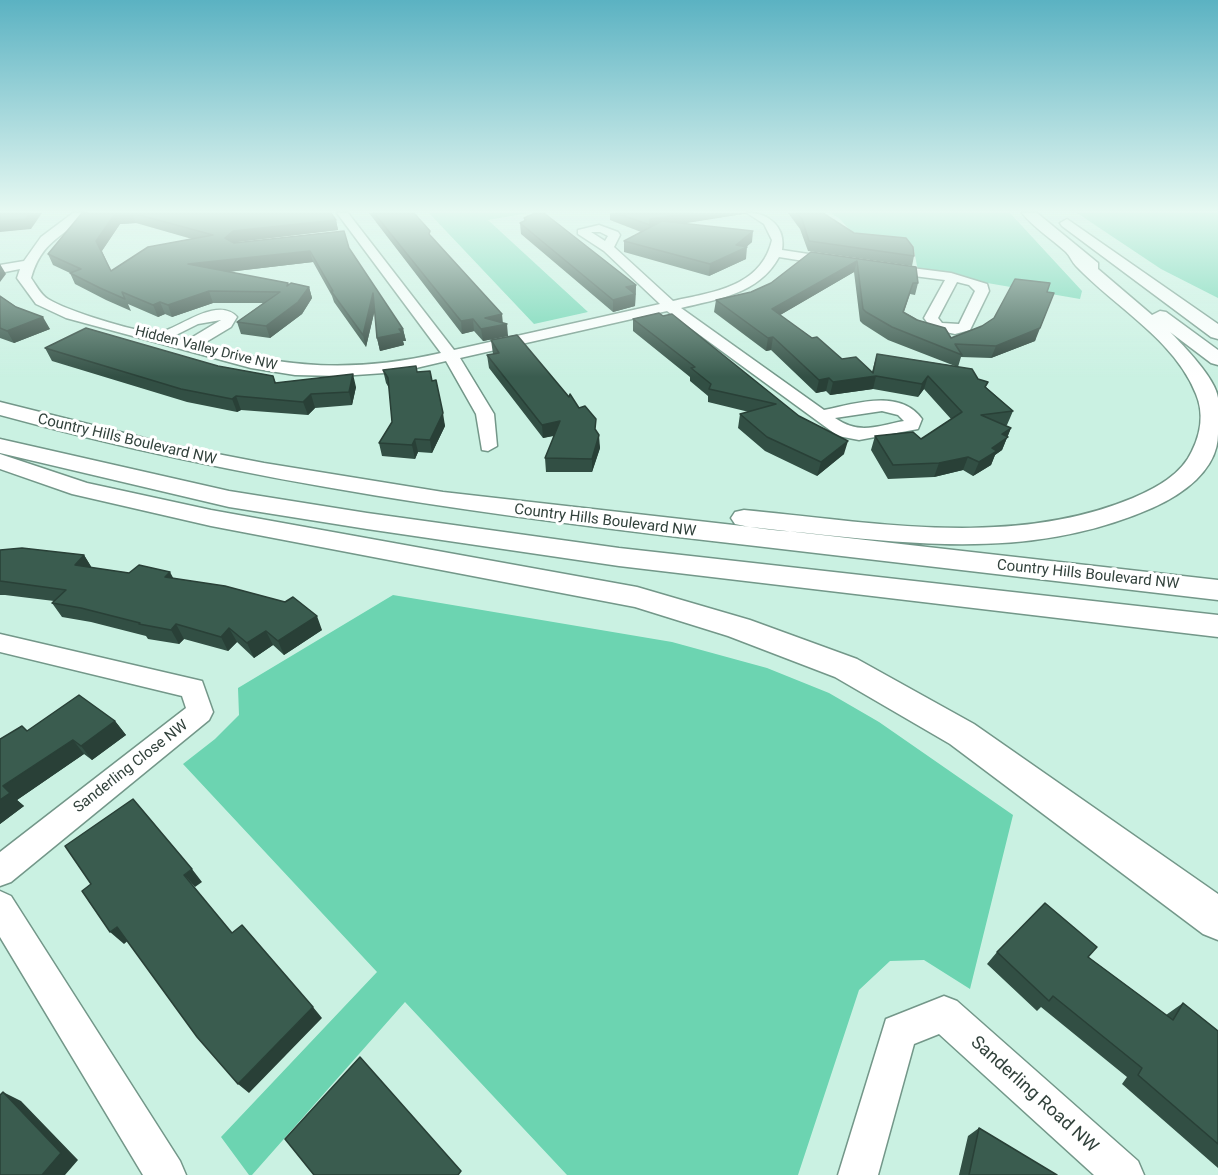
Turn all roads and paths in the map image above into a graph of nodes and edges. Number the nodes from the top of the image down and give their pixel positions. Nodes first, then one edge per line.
1 (27, 268) edge
2 (380, 268) edge
3 (629, 268) edge
4 (764, 268) edge
5 (1088, 268) edge
6 (1108, 268) edge
7 (1117, 268) edge
8 (1131, 268) edge
9 (0, 269) edge
10 (26, 271) junction
11 (874, 271) edge
12 (0, 281) edge
13 (950, 282) junction
14 (1201, 300) dead end
15 (670, 306) junction
16 (1218, 333) edge
17 (159, 338) junction
18 (189, 346) junction
19 (451, 356) junction
20 (1218, 359) edge
21 (0, 408) edge
22 (821, 416) dead end
23 (0, 446) edge
24 (488, 446) dead end
25 (0, 461) edge
26 (543, 514) junction
27 (1218, 590) edge
28 (1218, 626) edge
29 (0, 643) edge
30 (0, 871) edge
31 (0, 907) edge
32 (1218, 919) edge
33 (166, 1175) edge
34 (858, 1175) edge
35 (1124, 1175) edge

1 - 10 street
2 - 19 street
3 - 15 street
4 - 15 street, Hidden Valley Drive NW
5 - 26 main road
6 - 20 main road
7 - 16 main road
8 - 14 main road
9 - 10 street
10 - 12 street
10 - 17 street, Hidden Valley Drive NW
11 - 13 street
13 - 13 street
15 - 19 street, Hidden Valley Drive NW
15 - 22 street
17 - 18 street, Hidden Valley Drive NW
17 - 18 street
18 - 19 street, Hidden Valley Drive NW
19 - 24 street
21 - 26 main road, Country Hills Boulevard NW
23 - 28 main road
25 - 32 main road
26 - 27 main road, Country Hills Boulevard NW
29 - 30 street, Sanderling Close NW
31 - 33 street
34 - 35 street, Sanderling Road NW

